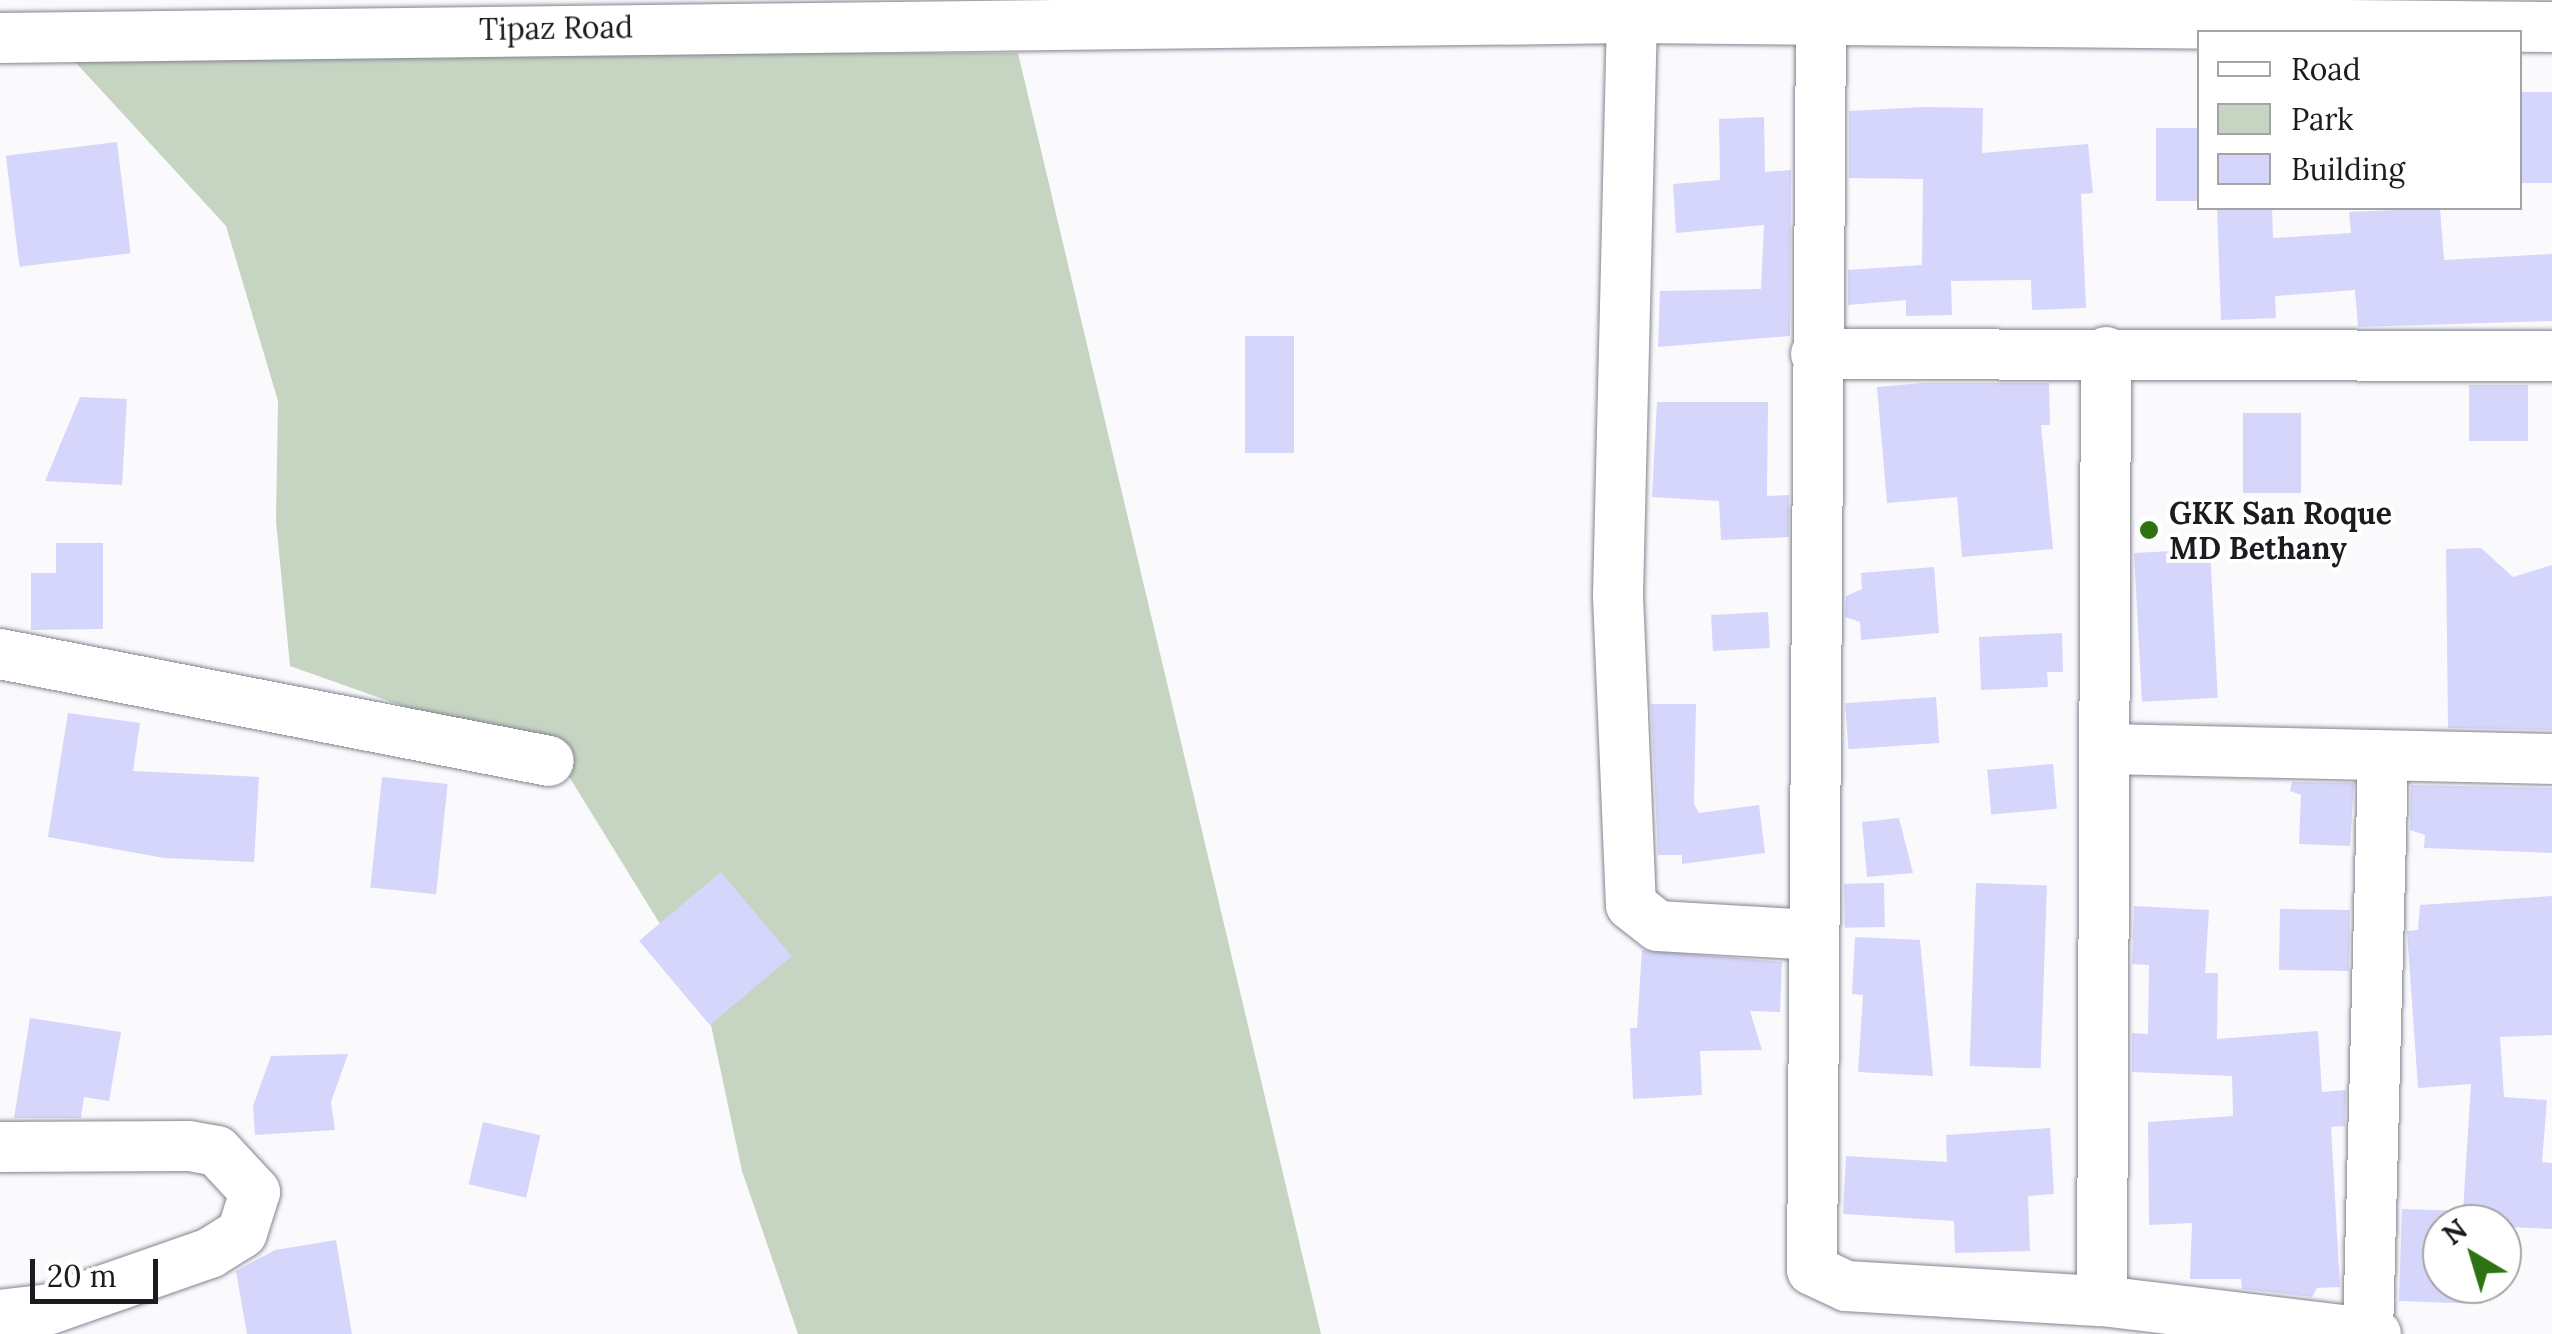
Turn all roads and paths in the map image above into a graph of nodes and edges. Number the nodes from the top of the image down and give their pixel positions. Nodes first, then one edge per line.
1 (1751, 9) edge
2 (859, 12) edge
3 (2463, 12) edge
4 (1632, 18) junction
5 (1821, 18) junction
6 (2552, 26) edge
7 (0, 38) edge
8 (2106, 352) junction
9 (1816, 354) junction
10 (2552, 356) edge
11 (0, 654) edge
12 (2109, 749) junction
13 (2383, 759) junction
14 (2552, 759) edge
15 (548, 761) dead end
16 (1812, 935) junction
17 (0, 1147) edge
18 (2102, 1300) junction
19 (0, 1315) edge
20 (2368, 1334) edge
21 (2376, 1334) edge

1 - 4 street, Tipaz Road
1 - 5 street, Tipaz Road
2 - 4 street, Tipaz Road
2 - 7 street, Tipaz Road
3 - 5 street, Tipaz Road
3 - 6 street, Tipaz Road
4 - 16 street
5 - 9 street
8 - 9 street
8 - 10 street
8 - 12 street
9 - 16 street
11 - 15 street
12 - 13 street
12 - 18 street
13 - 14 street
13 - 20 street
16 - 18 street
17 - 19 street
18 - 20 street
20 - 21 street

